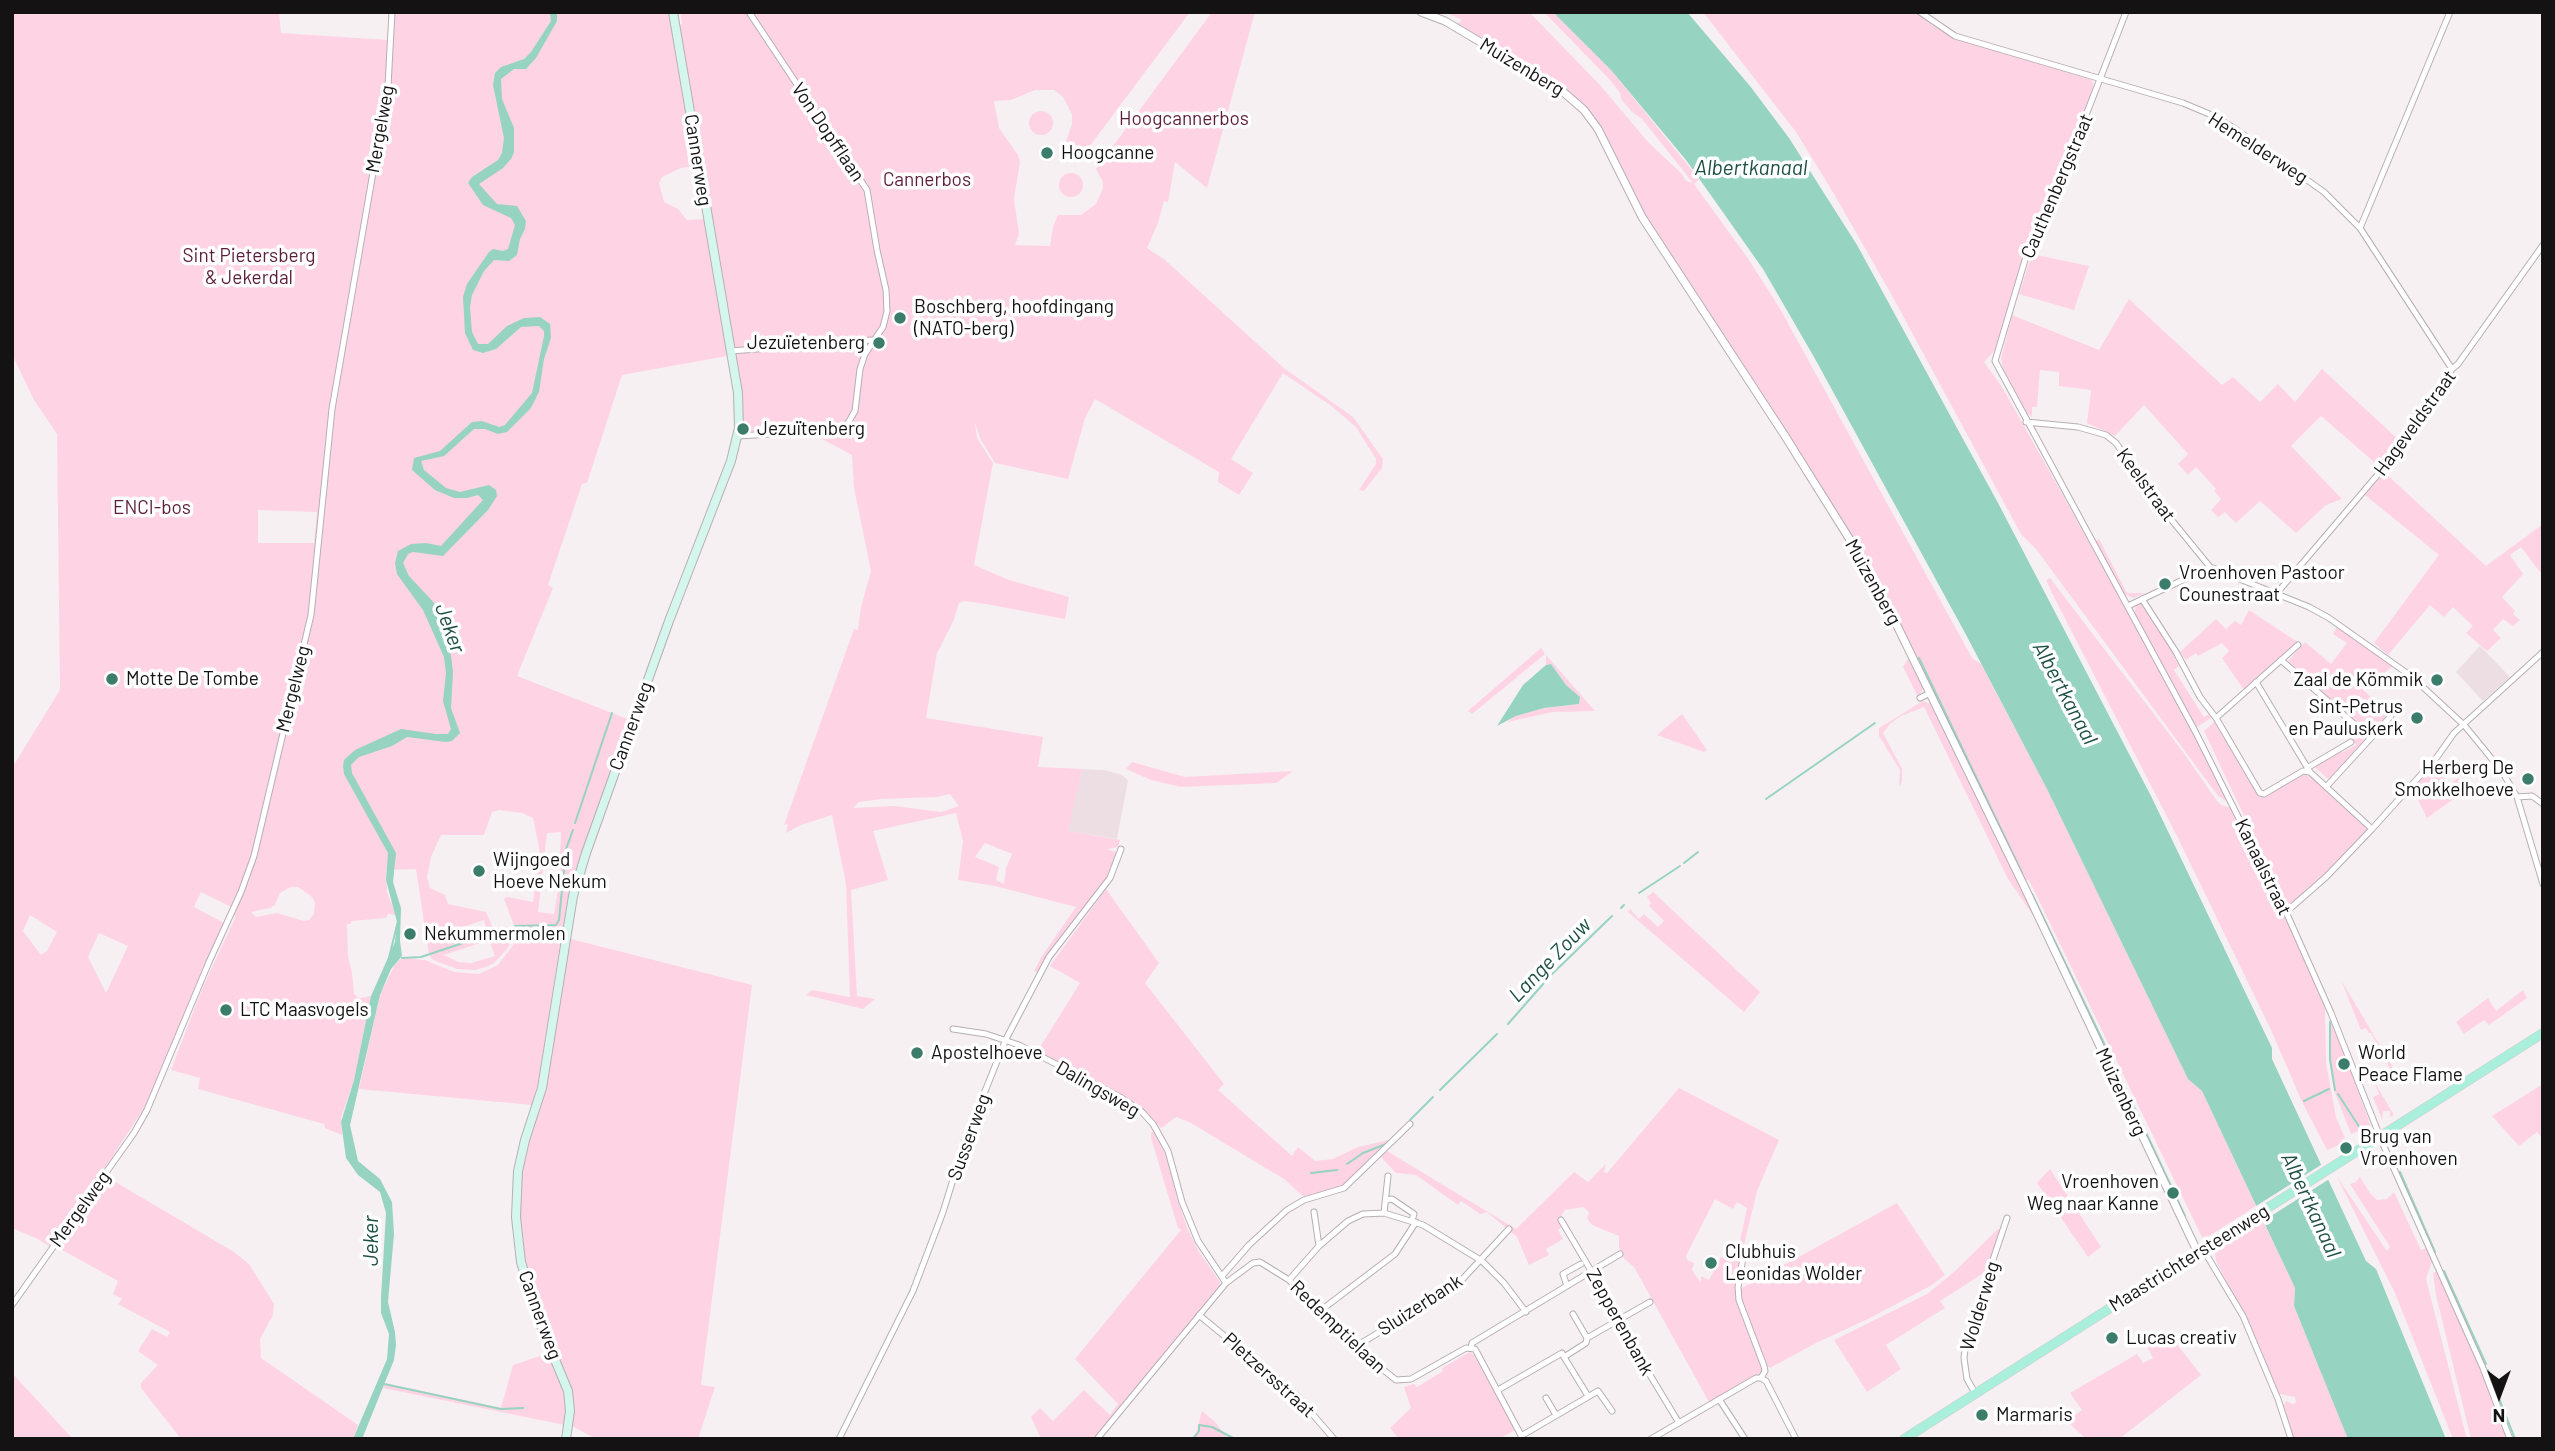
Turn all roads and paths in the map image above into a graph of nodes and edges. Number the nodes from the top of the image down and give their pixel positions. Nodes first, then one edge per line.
1 (392, 12) edge
2 (673, 12) edge
3 (749, 12) edge
4 (1421, 12) edge
5 (1920, 12) edge
6 (2126, 12) edge
7 (2450, 12) edge
8 (1926, 14) edge
9 (2101, 80) junction
10 (2360, 228) junction
11 (2543, 245) edge
12 (872, 340) junction
13 (731, 351) junction
14 (2452, 369) junction
15 (2026, 422) junction
16 (738, 436) junction
17 (2210, 566) junction
18 (2277, 593) junction
19 (2142, 599) junction
20 (2128, 606) junction
21 (2298, 645) dead end
22 (2543, 652) edge
23 (2281, 660) junction
24 (2256, 682) junction
25 (1930, 693) junction
26 (1920, 698) dead end
27 (2391, 716) dead end
28 (2216, 718) junction
29 (2464, 725) junction
30 (2370, 738) junction
31 (2351, 742) dead end
32 (2308, 770) junction
33 (2326, 787) junction
34 (2517, 797) junction
35 (2543, 804) edge
36 (2372, 829) junction
37 (1121, 849) dead end
38 (2543, 884) edge
39 (2286, 912) junction
40 (565, 935) junction
41 (515, 937) dead end
42 (953, 1029) dead end
43 (2543, 1033) edge
44 (1006, 1039) junction
45 (1410, 1124) dead end
46 (2381, 1136) junction
47 (1388, 1175) dead end
48 (1387, 1200) junction
49 (1314, 1212) dead end
50 (1384, 1213) junction
51 (2007, 1218) dead end
52 (1561, 1220) dead end
53 (1414, 1221) junction
54 (1509, 1229) dead end
55 (1319, 1246) junction
56 (2201, 1251) junction
57 (1744, 1252) dead end
58 (1620, 1254) dead end
59 (1482, 1261) junction
60 (1581, 1264) dead end
61 (1589, 1274) junction
62 (1222, 1276) junction
63 (1289, 1280) junction
64 (1226, 1283) junction
65 (1567, 1286) junction
66 (1650, 1302) dead end
67 (12, 1305) edge
68 (1320, 1311) junction
69 (1526, 1312) junction
70 (1573, 1314) dead end
71 (1199, 1315) junction
72 (1618, 1321) junction
73 (1587, 1338) junction
74 (1355, 1347) junction
75 (1471, 1348) junction
76 (1564, 1357) junction
77 (1761, 1378) junction
78 (1498, 1390) junction
79 (1975, 1393) junction
80 (1588, 1396) junction
81 (1546, 1398) dead end
82 (1719, 1399) junction
83 (1612, 1411) dead end
84 (1556, 1415) junction
85 (1679, 1423) junction
86 (1522, 1437) edge
87 (1905, 1438) edge
88 (566, 1439) edge
89 (839, 1439) edge
90 (1097, 1439) edge
91 (1334, 1439) edge
92 (1650, 1439) edge
93 (1745, 1439) edge
94 (1796, 1439) edge
95 (2291, 1439) edge
96 (2510, 1439) edge

1 - 67 street, Mergelweg
2 - 13 main road, Cannerweg
3 - 12 street, Von Dopfflaan
4 - 25 street, Muizenberg
5 - 8 street, Hemelderweg
6 - 9 street, Cauthenbergstraat
7 - 10 street
8 - 9 street, Hemelderweg
9 - 10 street, Hemelderweg
9 - 15 street, Cauthenbergstraat
10 - 14 street, Hemelderweg
11 - 14 street, Hageveldstraat
12 - 13 street
12 - 16 street, Von Dopfflaan
13 - 16 main road, Cannerweg
14 - 18 street, Hageveldstraat
15 - 17 street, Keelstraat
15 - 20 street
16 - 40 main road, Cannerweg
17 - 18 street
17 - 19 street
18 - 29 street
19 - 20 street
19 - 28 street, Kanaalstraat
20 - 39 street, Kanaalstraat
21 - 23 street
22 - 29 street
23 - 24 street
23 - 30 street
24 - 28 street
24 - 32 street
25 - 26 street
25 - 56 street, Muizenberg
27 - 30 street
28 - 32 street, Kanaalstraat
29 - 34 street
29 - 36 street
30 - 33 street
31 - 32 street
32 - 33 street
33 - 36 street
34 - 35 street
34 - 38 street
36 - 39 street
37 - 44 street, Susserweg
39 - 46 street, Kanaalstraat
40 - 41 street
40 - 88 main road, Cannerweg
42 - 44 street, Dalingsweg
43 - 46 main road, Maastrichtersteenweg
44 - 62 street, Dalingsweg
44 - 89 street, Susserweg
45 - 62 street
46 - 56 main road, Maastrichtersteenweg
46 - 96 street, Kanaalstraat
47 - 48 street
48 - 50 street
48 - 53 street
49 - 55 street
50 - 53 street
50 - 55 street
51 - 79 street, Wolderweg
52 - 61 street, Zepperenbank
53 - 59 street
53 - 68 street
54 - 59 street, Sluizerbank
55 - 63 street
56 - 79 main road, Maastrichtersteenweg
56 - 95 street
57 - 77 street
58 - 61 street
59 - 69 street
59 - 74 street, Sluizerbank
60 - 65 street
61 - 65 street
61 - 72 street, Zepperenbank
62 - 64 street, Dalingsweg
63 - 64 street, Redemptielaan
63 - 68 street, Redemptielaan
64 - 71 street, Redemptielaan
65 - 69 street
66 - 72 street
68 - 74 street, Redemptielaan
69 - 75 street
70 - 73 street
71 - 90 street, Redemptielaan
71 - 91 street, Pletzersstraat
72 - 73 street
72 - 85 street, Zepperenbank
73 - 76 street
74 - 75 street, Redemptielaan
75 - 78 street
76 - 78 street
76 - 80 street
77 - 82 street
77 - 94 street
78 - 86 street
79 - 87 main road, Maastrichtersteenweg
80 - 83 street
80 - 84 street
81 - 84 street
82 - 85 street
82 - 93 street
84 - 86 street
85 - 92 street

